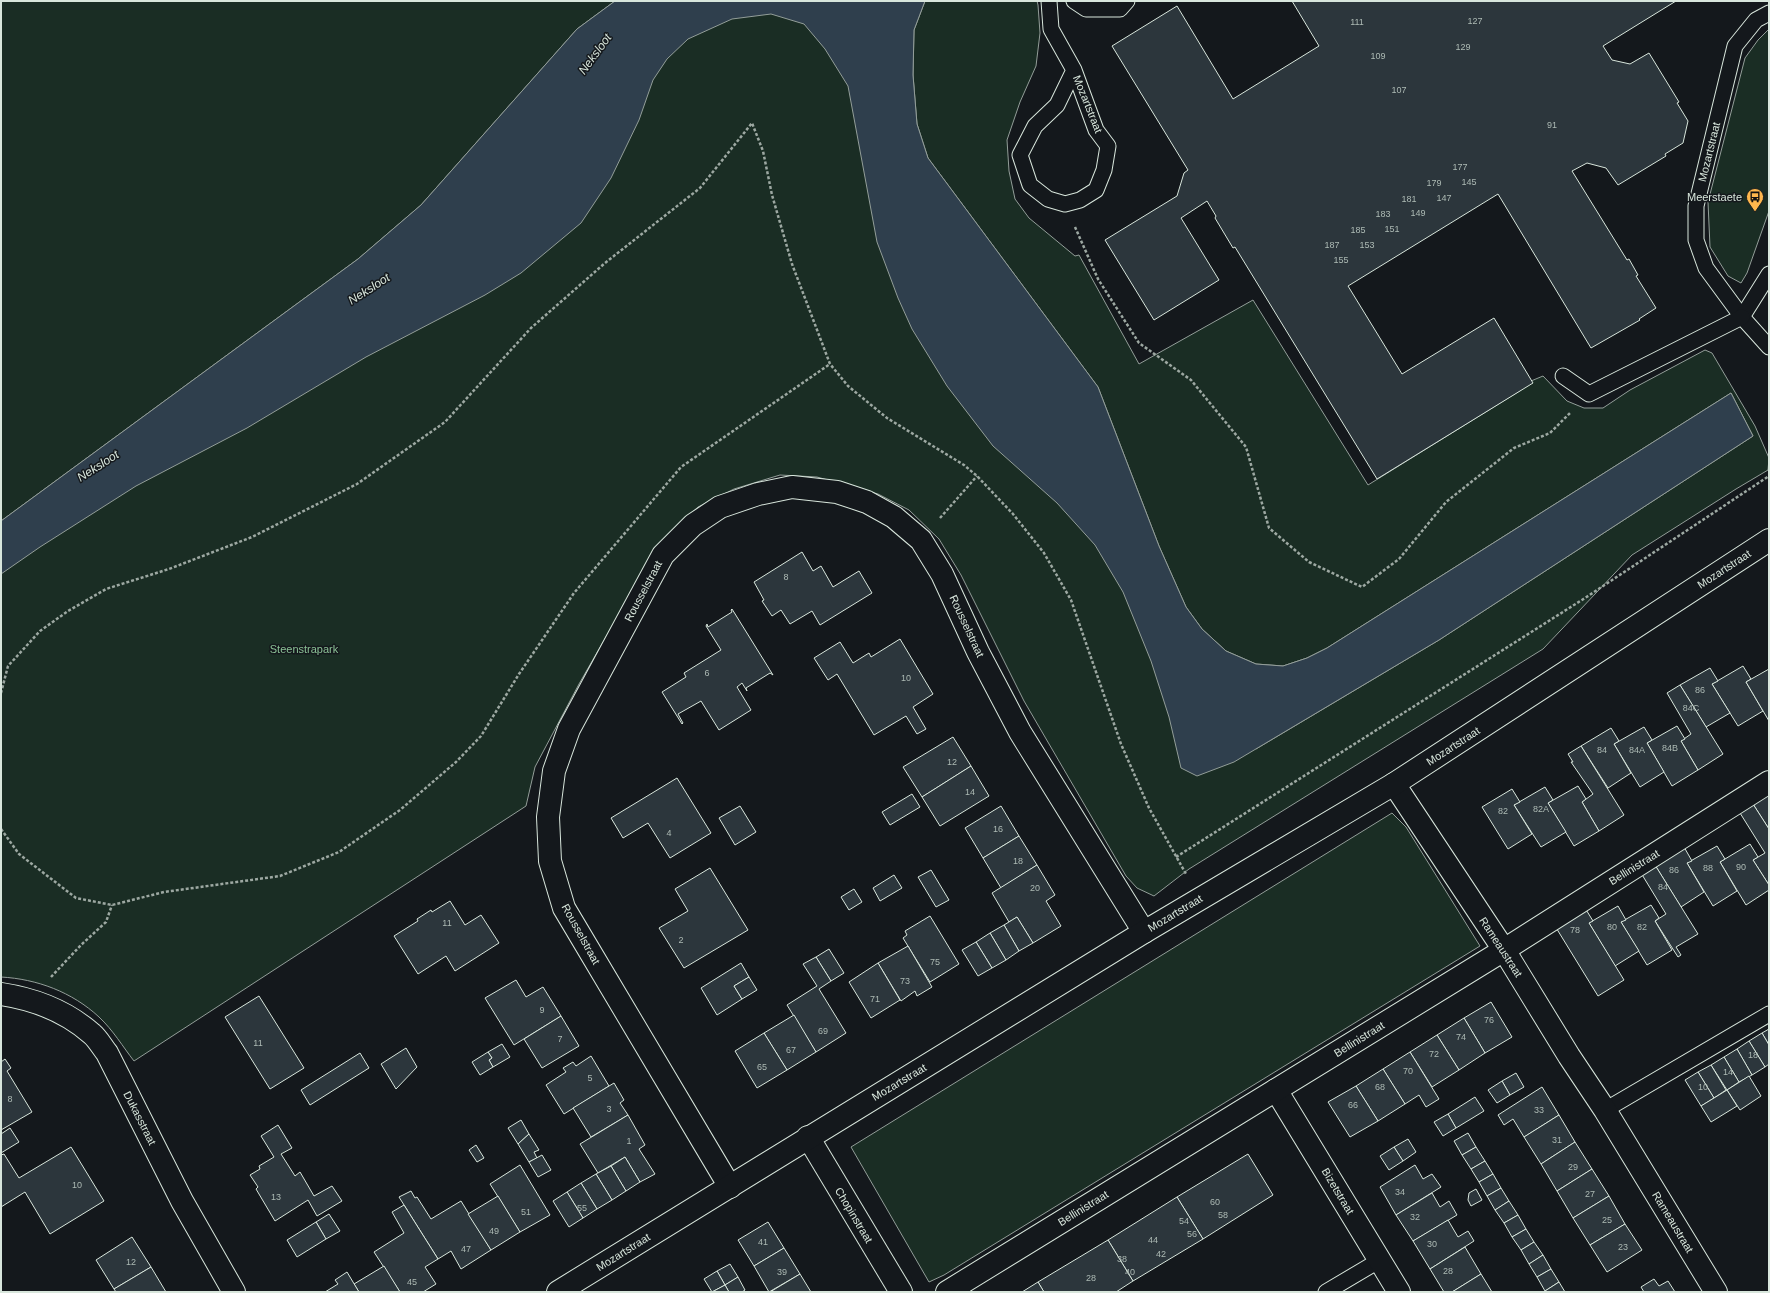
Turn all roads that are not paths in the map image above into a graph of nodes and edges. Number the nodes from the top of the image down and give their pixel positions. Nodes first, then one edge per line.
1 (1049, 1) edge
2 (1074, 1) edge
3 (1127, 1) edge
4 (1769, 14) edge
5 (1074, 70) junction
6 (1769, 274) edge
7 (1742, 317) junction
8 (1769, 347) edge
9 (1563, 376) dead end
10 (1769, 540) edge
11 (1769, 782) edge
12 (1394, 784) junction
13 (1144, 932) junction
14 (1504, 950) junction
15 (1, 994) edge
16 (1769, 1014) edge
17 (1276, 1090) junction
18 (1605, 1110) junction
19 (808, 1137) junction
20 (730, 1187) junction
21 (1380, 1260) junction
22 (581, 1286) edge
23 (234, 1292) edge
24 (558, 1292) edge
25 (901, 1292) edge
26 (947, 1292) edge
27 (1326, 1292) edge
28 (1399, 1292) edge
29 (1716, 1292) edge

1 - 5 lane, Mozartstraat
2 - 3 lane
4 - 7 lane, Mozartstraat
5 - 5 lane, Mozartstraat
6 - 7 lane
7 - 8 lane, Mozartstraat
7 - 9 lane
10 - 12 street, Mozartstraat
11 - 14 street, Bellinistraat
12 - 13 street, Mozartstraat
12 - 14 street, Rameaustraat
13 - 19 street, Mozartstraat
13 - 20 street, Rousselstraat
14 - 17 street, Bellinistraat
14 - 18 street, Rameaustraat
15 - 23 street, Dukasstraat
16 - 18 lane
17 - 21 street, Bizetstraat
17 - 26 street, Bellinistraat
18 - 29 street, Rameaustraat
19 - 20 street, Mozartstraat
19 - 25 street, Chopinstraat
20 - 22 street, Mozartstraat
21 - 27 lane
21 - 28 street, Bizetstraat
22 - 24 street, Mozartstraat

